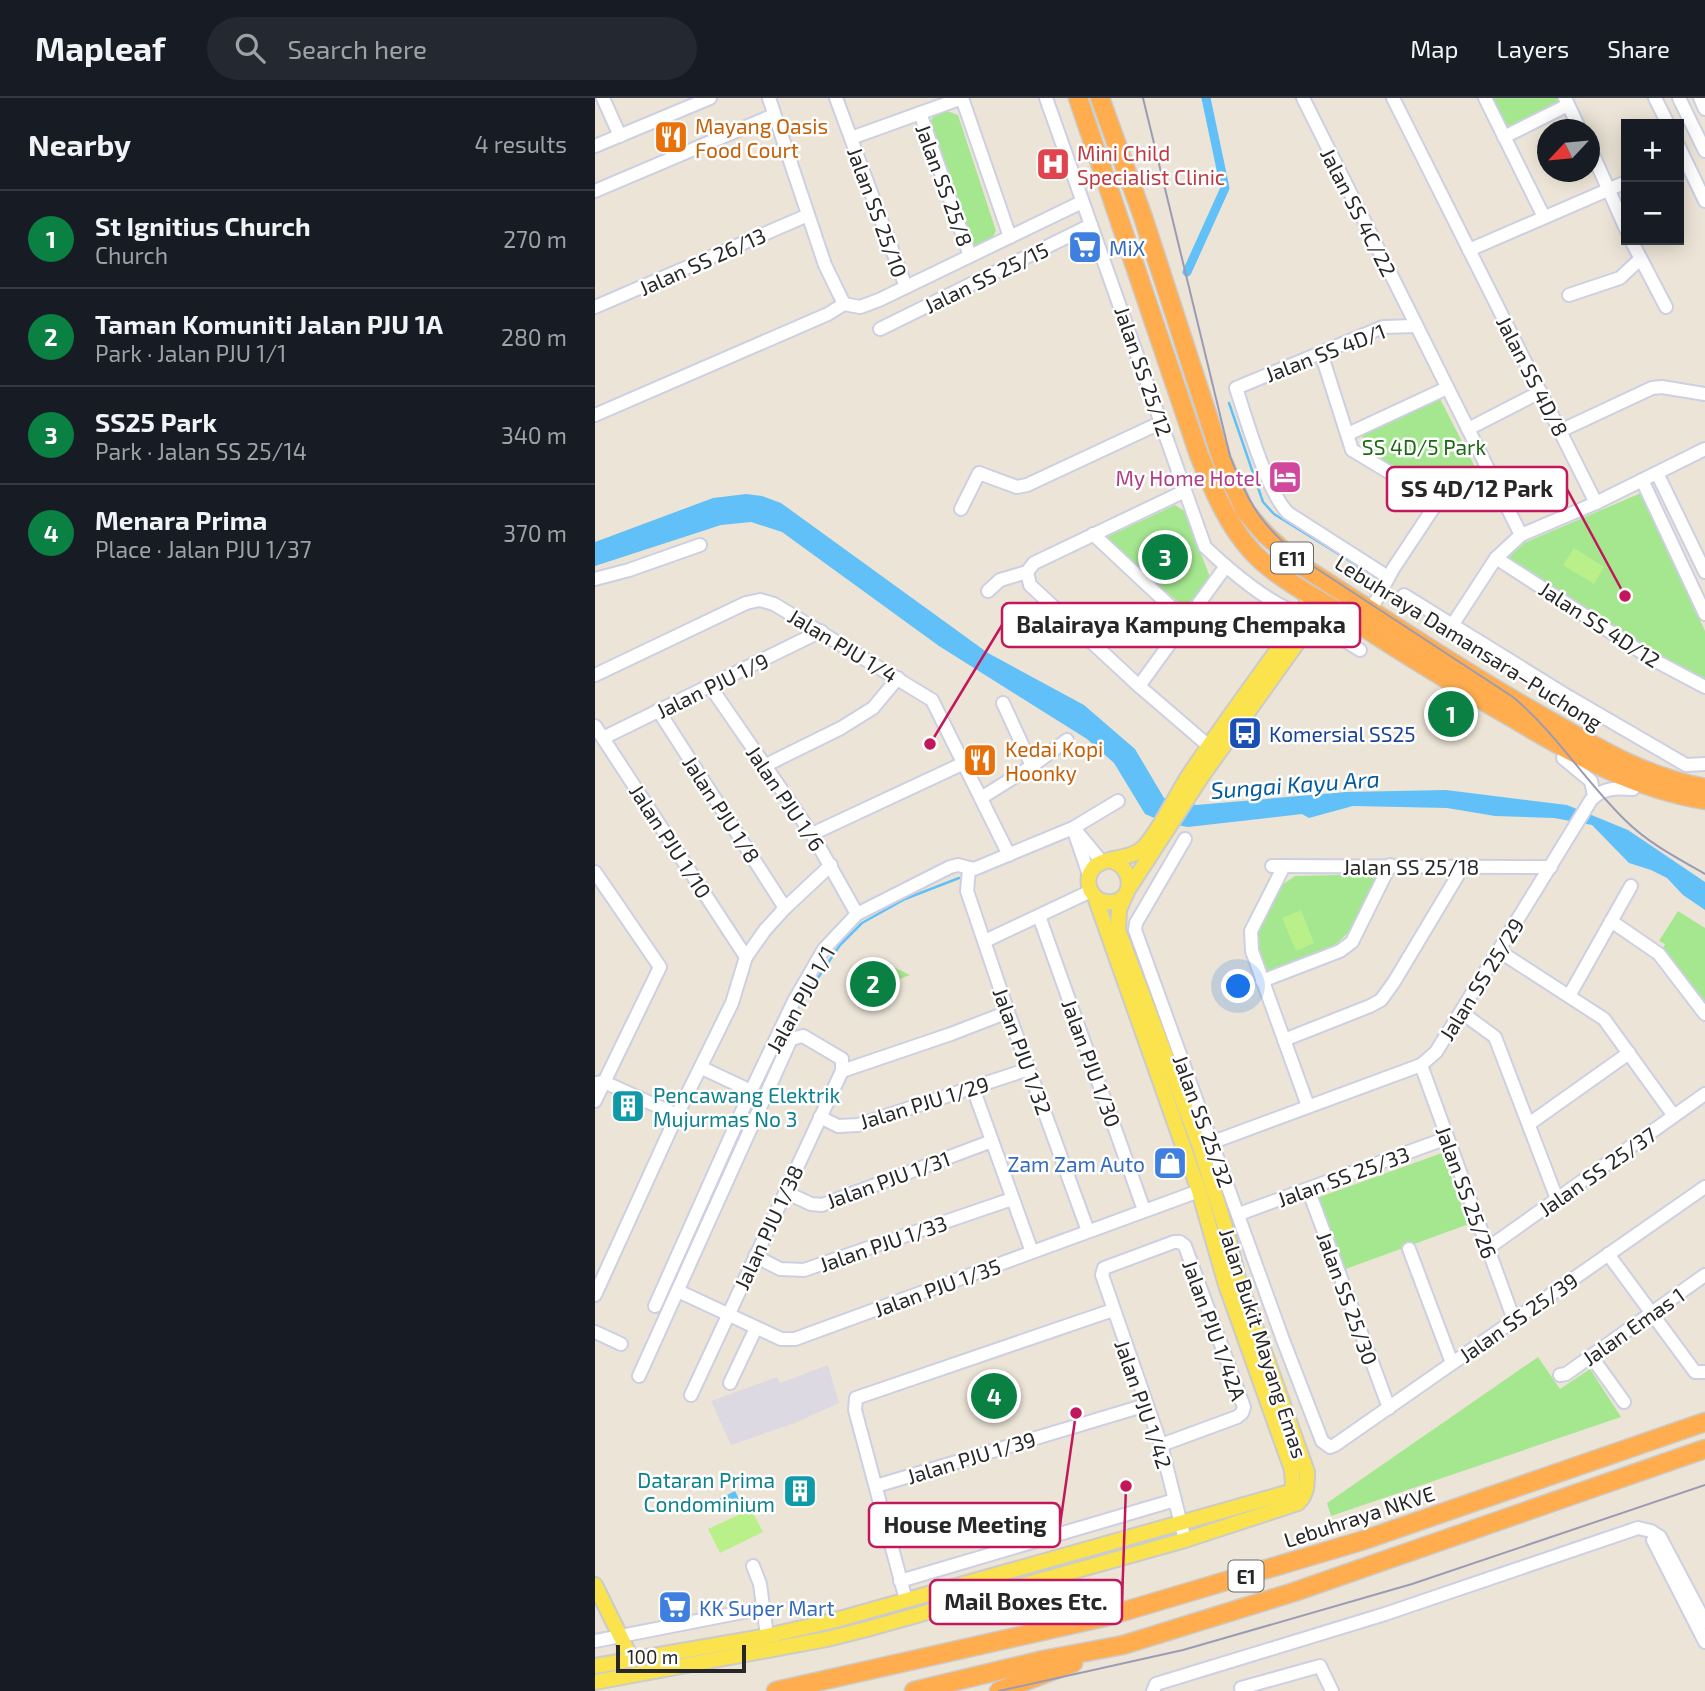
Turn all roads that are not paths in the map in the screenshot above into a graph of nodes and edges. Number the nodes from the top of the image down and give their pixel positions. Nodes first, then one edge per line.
1 (603, 98) edge
2 (710, 98) edge
3 (769, 98) edge
4 (836, 98) edge
5 (961, 98) edge
6 (1046, 98) edge
7 (1078, 98) edge
8 (1100, 98) edge
9 (1303, 98) edge
10 (1393, 98) edge
11 (1485, 98) edge
12 (1655, 98) edge
13 (1679, 98) edge
14 (1700, 98) edge
15 (1567, 102) edge
16 (1705, 109) edge
17 (919, 113) junction
18 (774, 116) junction
19 (1575, 119) edge
20 (1666, 119) edge
21 (620, 136) junction
22 (1504, 137) junction
23 (851, 138) junction
24 (595, 146) edge
25 (1705, 151) edge
26 (1684, 162) edge
27 (1600, 168) edge
28 (1621, 185) edge
29 (1610, 189) junction
30 (595, 191) edge
31 (1705, 201) edge
32 (1082, 202) junction
33 (808, 215) junction
34 (1621, 216) edge
35 (1544, 217) junction
36 (1091, 225) junction
37 (1010, 237) junction
38 (1633, 245) edge
39 (1469, 250) junction
40 (970, 256) junction
41 (1639, 260) junction
42 (906, 287) junction
43 (1569, 295) dead end
44 (844, 304) junction
45 (595, 307) edge
46 (1665, 307) dead end
47 (1416, 326) junction
48 (880, 330) dead end
49 (1321, 353) junction
50 (1447, 388) junction
51 (1540, 392) junction
52 (1705, 394) edge
53 (595, 415) edge
54 (1162, 422) junction
55 (1468, 429) junction
56 (1560, 431) junction
57 (1348, 434) junction
58 (1705, 449) edge
59 (1487, 469) junction
60 (1657, 473) junction
61 (1642, 480) junction
62 (1185, 491) junction
63 (1437, 501) junction
64 (1596, 503) junction
65 (961, 509) dead end
66 (1093, 534) junction
67 (1521, 536) junction
68 (700, 545) dead end
69 (1496, 558) junction
70 (1226, 566) junction
71 (1705, 572) edge
72 (1390, 573) junction
73 (595, 579) edge
74 (1028, 579) junction
75 (1302, 588) junction
76 (988, 592) dead end
77 (1404, 595) dead end
78 (1371, 610) junction
79 (1340, 612) junction
80 (1705, 614) edge
81 (1308, 618) junction
82 (1186, 621) junction
83 (1453, 624) junction
84 (821, 631) junction
85 (1360, 650) dead end
86 (1431, 670) junction
87 (595, 675) edge
88 (898, 678) junction
89 (711, 686) junction
90 (1139, 686) junction
91 (1705, 687) edge
92 (1003, 704) dead end
93 (658, 710) junction
94 (595, 726) edge
95 (603, 738) junction
96 (1067, 740) dead end
97 (1210, 755) junction
98 (1563, 758) junction
99 (964, 763) junction
100 (1705, 764) edge
101 (764, 765) junction
102 (1032, 766) junction
103 (1701, 784) edge
104 (1633, 789) junction
105 (981, 798) junction
106 (1593, 798) junction
107 (1705, 800) edge
108 (1118, 802) dead end
109 (1705, 808) edge
110 (1073, 828) junction
111 (812, 834) junction
112 (1185, 839) dead end
113 (1155, 840) junction
114 (1009, 855) junction
115 (1107, 861) junction
116 (831, 865) junction
117 (1390, 865) junction
118 (1464, 865) junction
119 (1551, 867) junction
120 (969, 869) junction
121 (1089, 875) junction
122 (596, 877) edge
123 (1631, 886) dead end
124 (1127, 891) junction
125 (1093, 894) junction
126 (785, 908) junction
127 (857, 914) junction
128 (1039, 916) junction
129 (1611, 921) junction
130 (985, 941) junction
131 (1499, 951) junction
132 (746, 957) junction
133 (1262, 981) junction
134 (1569, 996) junction
135 (1008, 1012) junction
136 (1461, 1012) junction
137 (1705, 1014) edge
138 (1284, 1040) junction
139 (1629, 1053) junction
140 (842, 1065) junction
141 (1421, 1065) junction
142 (702, 1068) junction
143 (1029, 1069) junction
144 (599, 1083) edge
145 (973, 1088) junction
146 (751, 1091) junction
147 (1705, 1094) edge
148 (595, 1101) edge
149 (1308, 1106) junction
150 (677, 1115) junction
151 (1674, 1116) junction
152 (820, 1117) junction
153 (1529, 1124) junction
154 (1447, 1138) junction
155 (992, 1141) junction
156 (1206, 1144) junction
157 (1705, 1187) edge
158 (1308, 1188) junction
159 (1199, 1191) junction
160 (785, 1192) junction
161 (1012, 1199) junction
162 (1557, 1199) junction
163 (1145, 1210) junction
164 (1239, 1213) junction
165 (1088, 1231) junction
166 (1488, 1248) junction
167 (1409, 1249) dead end
168 (1031, 1252) junction
169 (1608, 1254) junction
170 (755, 1256) junction
171 (1104, 1268) joint
172 (1705, 1275) edge
173 (678, 1291) junction
174 (595, 1295) edge
175 (655, 1306) dead end
176 (1112, 1310) junction
177 (1652, 1313) junction
178 (727, 1315) junction
179 (1514, 1320) junction
180 (757, 1328) junction
181 (595, 1332) edge
182 (621, 1344) dead end
183 (1591, 1356) junction
184 (1452, 1363) junction
185 (1700, 1372) edge
186 (1560, 1375) dead end
187 (639, 1376) dead end
188 (730, 1382) dead end
189 (691, 1395) dead end
190 (1624, 1402) dead end
191 (1146, 1405) junction
192 (1389, 1408) junction
193 (1705, 1422) edge
194 (1161, 1445) junction
195 (1330, 1447) joint
196 (1705, 1448) edge
197 (876, 1486) junction
198 (1175, 1500) junction
199 (1181, 1524) junction
200 (1644, 1528) junction
201 (1185, 1540) junction
202 (753, 1566) dead end
203 (900, 1581) junction
204 (595, 1585) edge
205 (906, 1600) junction
206 (763, 1608) junction
207 (932, 1610) junction
208 (1705, 1622) edge
209 (621, 1636) junction
210 (767, 1636) junction
211 (827, 1639) junction
212 (595, 1641) edge
213 (1705, 1642) edge
214 (1123, 1645) junction
215 (746, 1653) junction
216 (632, 1660) junction
217 (595, 1666) edge
218 (595, 1682) edge
219 (1242, 1689) edge
220 (776, 1691) edge
221 (914, 1691) edge
222 (999, 1691) edge
223 (1153, 1691) edge
224 (1332, 1691) edge

1 - 21 street
2 - 21 street
3 - 18 street
4 - 23 street, Jalan SS 25/10
5 - 17 street
5 - 37 street
6 - 32 street, Jalan SS 25/12
7 - 75 highway, Lebuhraya Damansara–Puchong / E11
8 - 78 highway, Lebuhraya Damansara–Puchong / E11
9 - 47 street, Jalan SS 4C/22
10 - 39 street, Jalan SS 4D/8
11 - 22 street
12 - 20 street
13 - 25 street
14 - 16 street
15 - 19 street
15 - 22 street
17 - 23 street
17 - 40 street, Jalan SS 25/8
18 - 30 street
18 - 33 street
21 - 24 street
22 - 35 street
23 - 42 street, Jalan SS 25/10
26 - 31 street
27 - 29 street
28 - 29 street
29 - 34 street
29 - 35 street
32 - 36 street, Jalan SS 25/12
32 - 37 street, Jalan SS 25/10
33 - 44 street
33 - 45 street, Jalan SS 26/13
35 - 39 street
36 - 48 street, Jalan SS 25/15
36 - 54 street, Jalan SS 25/12
37 - 40 street, Jalan SS 25/10
38 - 41 street
39 - 51 street, Jalan SS 4D/8
40 - 42 street, Jalan SS 25/10
41 - 43 street
41 - 46 street
42 - 44 street, Jalan SS 25/10
44 - 53 street
47 - 49 street, Jalan SS 4D/1
47 - 50 street, Jalan SS 4C/22
49 - 57 street
49 - 72 street, Jalan SS 4D/1
50 - 55 street, Jalan SS 4C/22
50 - 57 street
51 - 55 street
51 - 56 street, Jalan SS 4D/8
52 - 56 street
54 - 62 street, Jalan SS 25/12
54 - 65 street
55 - 59 street, Jalan SS 4C/22
56 - 64 street, Jalan SS 4D/8
57 - 63 street
58 - 60 street
59 - 63 street
59 - 67 street, Jalan SS 4C/22
60 - 61 street
60 - 71 street
61 - 64 street
61 - 80 street
62 - 66 street
62 - 70 street, Jalan SS 25/12
63 - 72 street
64 - 67 street
66 - 74 street
66 - 82 street
67 - 69 street
68 - 73 street
69 - 83 street
69 - 91 street, Jalan SS 4D/12
70 - 81 street, Jalan SS 25/12
70 - 82 street
72 - 78 street
74 - 76 street
74 - 90 street
75 - 79 highway, Lebuhraya Damansara–Puchong / E11
75 - 81 main road
77 - 83 street
78 - 103 highway, Lebuhraya Damansara–Puchong / E11
79 - 81 main road
79 - 86 highway, Lebuhraya Damansara–Puchong / E11
81 - 85 street, Jalan SS 25/12
81 - 97 main road
82 - 90 street
83 - 100 street
84 - 87 street, Jalan PJU 1/4
84 - 88 street, Jalan PJU 1/4
84 - 89 street, Jalan PJU 1/9
86 - 98 highway
86 - 107 highway, Lebuhraya Damansara–Puchong / E11
88 - 99 street, Jalan PJU 1/4
88 - 101 street
89 - 93 street, Jalan PJU 1/9
89 - 101 street, Jalan PJU 1/6
90 - 97 street
92 - 102 street
93 - 95 street, Jalan PJU 1/9
93 - 126 street, Jalan PJU 1/8
94 - 95 street, Jalan PJU 1/10
95 - 132 street, Jalan PJU 1/10
96 - 102 street
97 - 113 main road
98 - 104 highway
98 - 106 street
99 - 105 street, Jalan PJU 1/4
99 - 111 street
101 - 111 street, Jalan PJU 1/6
102 - 105 street
104 - 106 street
104 - 109 highway
105 - 114 street, Jalan PJU 1/4
106 - 119 street, Jalan SS 25/29
108 - 110 street, Jalan PJU 1/1
110 - 114 street, Jalan PJU 1/1
110 - 115 street
110 - 121 street
111 - 116 street, Jalan PJU 1/6
112 - 156 street, Jalan SS 25/32
113 - 115 main road
113 - 124 main road
114 - 120 street, Jalan PJU 1/1
115 - 121 main road
115 - 124 main road
116 - 126 street
116 - 127 street, Jalan PJU 1/6
117 - 118 street, Jalan SS 25/18
117 - 133 street
117 - 133 street, Jalan SS 25/18
118 - 119 street, Jalan SS 25/18
118 - 138 street
119 - 131 street, Jalan SS 25/29
120 - 127 street, Jalan PJU 1/1
120 - 130 street, Jalan PJU 1/32
121 - 125 main road
122 - 144 street
123 - 129 street
124 - 125 main road
124 - 156 main road, Jalan Bukit Mayang Emas
125 - 128 street
125 - 159 main road, Jalan Bukit Mayang Emas
126 - 132 street
127 - 146 street, Jalan PJU 1/1
128 - 130 street
128 - 163 street, Jalan PJU 1/30
129 - 134 street
129 - 137 street
130 - 135 street, Jalan PJU 1/32
131 - 134 street
131 - 136 street, Jalan SS 25/29
132 - 142 street
133 - 138 street
134 - 139 street
135 - 140 street
135 - 143 street, Jalan PJU 1/32
136 - 141 street, Jalan SS 25/29
136 - 153 street
138 - 149 street
139 - 151 street
139 - 153 street
140 - 152 street, Jalan PJU 1/38
140 - 173 street, Jalan PJU 1/1
141 - 149 street, Jalan SS 25/29
141 - 154 street, Jalan SS 25/26
142 - 146 street
142 - 150 street
143 - 145 street, Jalan PJU 1/29
143 - 165 street, Jalan PJU 1/32
144 - 148 street
144 - 150 street
145 - 152 street, Jalan PJU 1/29
145 - 155 street
146 - 175 street, Jalan PJU 1/1
147 - 151 street, Jalan SS 25/37
149 - 156 street, Jalan SS 25/29
150 - 174 street
151 - 162 street, Jalan SS 25/37
152 - 160 street, Jalan PJU 1/38
153 - 162 street
154 - 158 street, Jalan SS 25/33
154 - 166 street, Jalan SS 25/26
155 - 160 street, Jalan PJU 1/31
155 - 161 street
156 - 164 street, Jalan SS 25/32
156 - 201 main road, Jalan Bukit Mayang Emas
157 - 169 street, Jalan SS 25/39
158 - 164 street, Jalan SS 25/33
158 - 192 street, Jalan SS 25/30
159 - 163 street, Jalan PJU 1/35
159 - 199 main road, Jalan Bukit Mayang Emas
160 - 170 street, Jalan PJU 1/38
161 - 168 street
161 - 170 street, Jalan PJU 1/33
162 - 166 street, Jalan SS 25/37
163 - 165 street, Jalan PJU 1/35
164 - 195 street, Jalan SS 25/32
165 - 168 street, Jalan PJU 1/35
166 - 179 street, Jalan SS 25/26
167 - 184 street
168 - 180 street, Jalan PJU 1/35
169 - 177 street
169 - 179 street, Jalan SS 25/39
170 - 178 street, Jalan PJU 1/38
171 - 176 street, Jalan PJU 1/42
171 - 194 street, Jalan PJU 1/42A
172 - 177 street, Jalan Emas 1
173 - 178 street, Jalan PJU 1/35
173 - 187 street, Jalan PJU 1/1
176 - 191 street, Jalan PJU 1/42
176 - 197 street
177 - 183 street, Jalan Emas 1
177 - 185 street
178 - 180 street, Jalan PJU 1/35
178 - 189 street, Jalan PJU 1/38
179 - 184 street, Jalan SS 25/39
180 - 188 street
181 - 182 street
183 - 186 street, Jalan Emas 1
183 - 190 street
184 - 192 street, Jalan SS 25/39
191 - 194 street, Jalan PJU 1/42
191 - 197 street, Jalan PJU 1/39
192 - 195 street, Jalan SS 25/39
193 - 220 highway, Lebuhraya NKVE / E1
194 - 198 street, Jalan PJU 1/42
196 - 214 highway, E1
197 - 203 street
198 - 199 street, Jalan PJU 1/42
198 - 203 street
199 - 201 street, Jalan PJU 1/42
199 - 205 main road, Jalan Bukit Mayang Emas
200 - 208 street
200 - 213 street
200 - 223 street
201 - 207 main road, Jalan Bukit Mayang Emas
202 - 206 street
203 - 205 street
204 - 209 main road
205 - 207 main road
205 - 210 main road, Jalan Bukit Mayang Emas
206 - 209 street
206 - 210 street
207 - 211 main road, Jalan Bukit Mayang Emas
209 - 212 street
209 - 216 main road
210 - 211 main road
210 - 215 main road
210 - 216 main road, Jalan Bukit Mayang Emas
211 - 215 main road, Jalan Bukit Mayang Emas
214 - 221 highway, E1
214 - 222 highway
215 - 218 main road, Jalan Bukit Mayang Emas
216 - 217 main road, Jalan Bukit Mayang Emas
219 - 224 street

